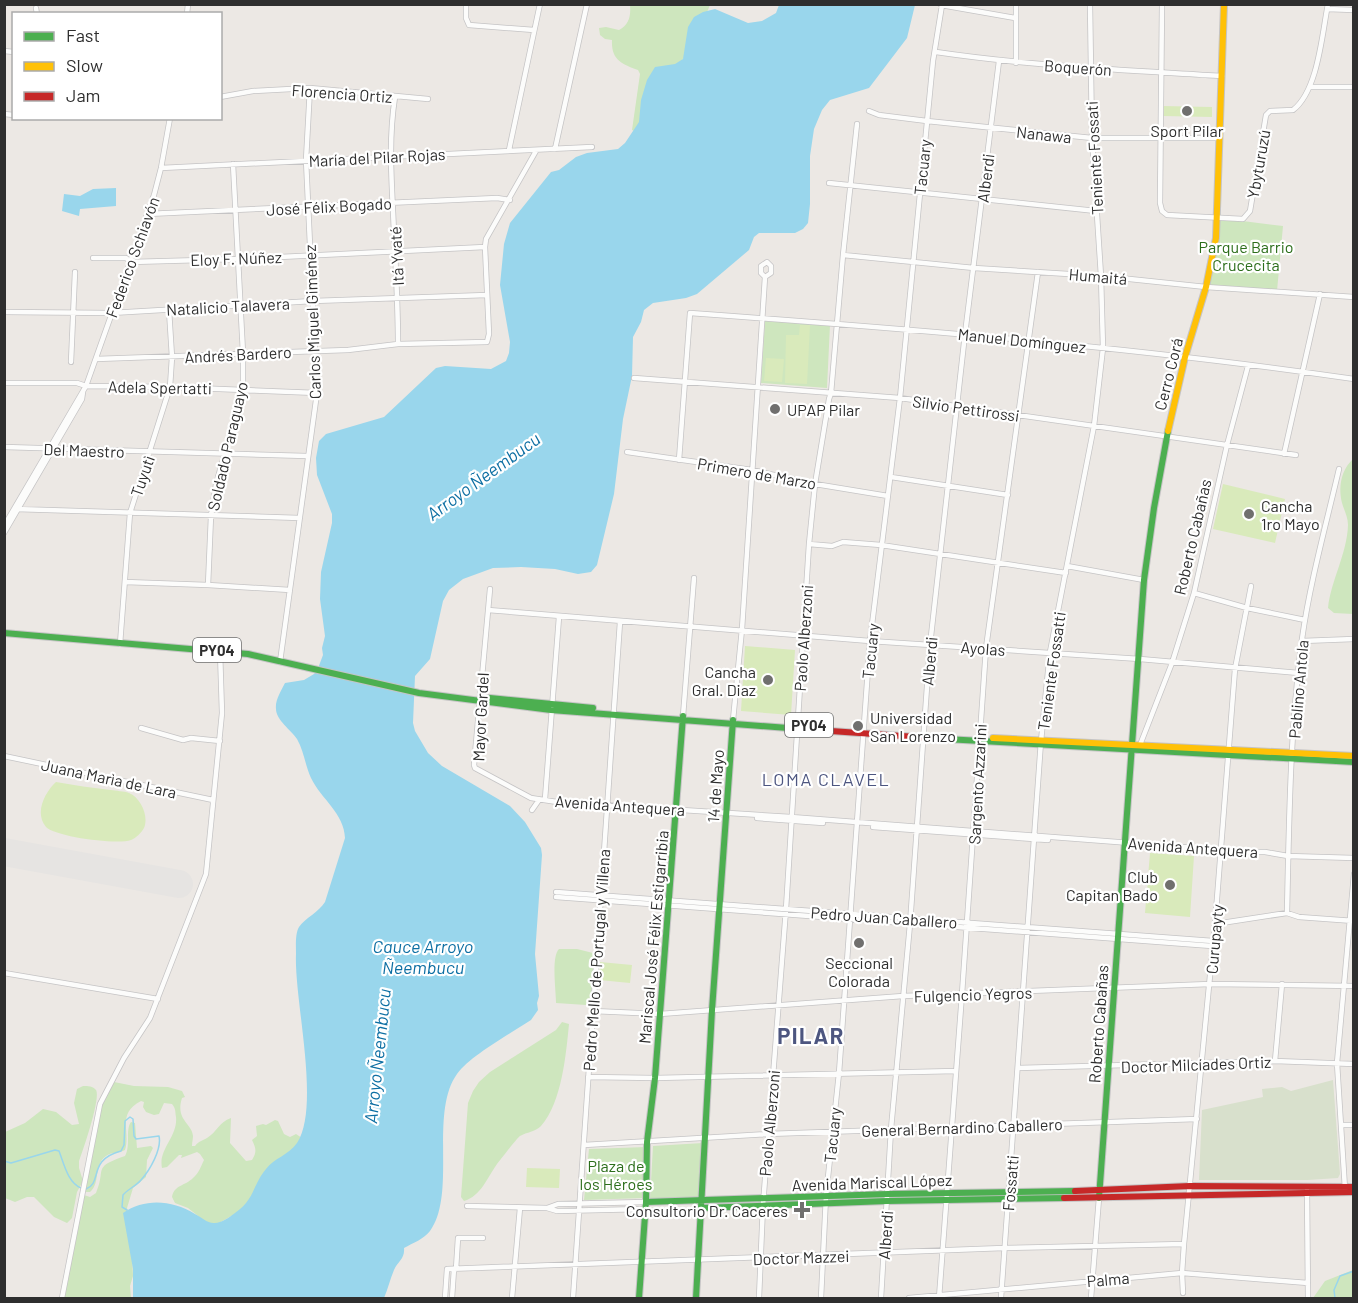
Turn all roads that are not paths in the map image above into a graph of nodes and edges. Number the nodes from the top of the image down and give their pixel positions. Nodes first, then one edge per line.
1 (466, 4) edge
2 (540, 4) edge
3 (587, 4) edge
4 (1016, 4) edge
5 (1090, 4) edge
6 (1162, 4) edge
7 (1224, 4) edge
8 (941, 5) edge
9 (1328, 7) edge
10 (1353, 10) edge
11 (1015, 18) junction
12 (534, 30) junction
13 (936, 52) junction
14 (999, 61) junction
15 (1016, 63) junction
16 (1091, 69) junction
17 (1161, 72) junction
18 (1222, 76) junction
19 (1310, 87) junction
20 (1353, 87) edge
21 (310, 88) junction
22 (222, 97) edge
23 (395, 97) junction
24 (429, 99) dead end
25 (870, 111) dead end
26 (170, 120) edge
27 (927, 121) junction
28 (857, 124) dead end
29 (991, 128) junction
30 (1161, 137) junction
31 (1092, 138) junction
32 (1220, 138) junction
33 (592, 147) dead end
34 (555, 148) junction
35 (509, 150) junction
36 (536, 151) junction
37 (390, 156) junction
38 (306, 160) junction
39 (234, 164) junction
40 (161, 168) junction
41 (829, 183) dead end
42 (850, 186) junction
43 (919, 194) junction
44 (510, 200) junction
45 (982, 200) junction
46 (393, 203) junction
47 (308, 207) junction
48 (236, 211) junction
49 (1096, 211) junction
50 (147, 214) junction
51 (1218, 217) junction
52 (485, 247) junction
53 (395, 251) junction
54 (311, 255) junction
55 (843, 255) junction
56 (93, 258) dead end
57 (238, 259) junction
58 (131, 262) junction
59 (912, 263) junction
60 (974, 268) junction
61 (75, 272) dead end
62 (1038, 272) junction
63 (765, 276) dead end
64 (1101, 276) junction
65 (1206, 286) junction
66 (1320, 294) junction
67 (487, 295) junction
68 (1353, 297) edge
69 (398, 298) junction
70 (313, 301) junction
71 (240, 306) junction
72 (169, 310) junction
73 (4, 312) edge
74 (73, 313) junction
75 (111, 313) junction
76 (762, 318) junction
77 (837, 323) junction
78 (907, 328) junction
79 (965, 334) junction
80 (1028, 340) junction
81 (398, 344) junction
82 (1103, 348) junction
83 (315, 350) junction
84 (243, 353) junction
85 (172, 357) junction
86 (1185, 357) junction
87 (96, 359) junction
88 (71, 362) dead end
89 (1248, 366) junction
90 (1301, 372) junction
91 (634, 378) dead end
92 (1353, 379) edge
93 (684, 382) junction
94 (4, 383) edge
95 (86, 386) junction
96 (170, 387) junction
97 (758, 387) junction
98 (243, 389) junction
99 (317, 393) junction
100 (831, 393) junction
101 (900, 398) junction
102 (958, 407) junction
103 (1019, 415) junction
104 (1094, 426) junction
105 (1167, 435) junction
106 (1227, 445) junction
107 (4, 447) edge
108 (51, 449) junction
109 (150, 452) junction
110 (627, 452) dead end
111 (1284, 453) junction
112 (224, 454) junction
113 (1296, 455) dead end
114 (307, 456) junction
115 (679, 460) junction
116 (1339, 469) dead end
117 (752, 470) junction
118 (891, 477) junction
119 (815, 484) junction
120 (948, 487) junction
121 (1008, 495) junction
122 (888, 496) junction
123 (16, 509) junction
124 (130, 513) junction
125 (211, 516) junction
126 (300, 518) junction
127 (4, 526) edge
128 (4, 533) edge
129 (809, 544) junction
130 (881, 545) junction
131 (940, 555) junction
132 (996, 562) junction
133 (1067, 566) junction
134 (1066, 573) junction
135 (694, 578) dead end
136 (1144, 580) junction
137 (125, 582) junction
138 (208, 585) junction
139 (1251, 586) dead end
140 (490, 589) dead end
141 (290, 590) junction
142 (1194, 593) junction
143 (1247, 608) junction
144 (488, 610) junction
145 (559, 617) junction
146 (1305, 620) junction
147 (620, 622) junction
148 (691, 625) junction
149 (742, 629) junction
150 (4, 633) edge
151 (803, 635) junction
152 (1353, 639) edge
153 (870, 641) junction
154 (1302, 641) junction
155 (120, 644) junction
156 (930, 645) junction
157 (986, 648) junction
158 (220, 651) junction
159 (1050, 652) junction
160 (1140, 659) junction
161 (280, 662) junction
162 (1172, 663) junction
163 (1235, 669) junction
164 (1299, 673) junction
165 (479, 700) junction
166 (552, 707) junction
167 (613, 712) junction
168 (683, 718) junction
169 (733, 722) junction
170 (796, 726) junction
171 (141, 728) dead end
172 (862, 730) junction
173 (923, 735) junction
174 (979, 740) junction
175 (220, 741) junction
176 (1041, 743) junction
177 (1140, 745) junction
178 (1131, 748) junction
179 (1228, 753) junction
180 (4, 756) edge
181 (1353, 756) edge
182 (1292, 757) junction
183 (1353, 762) edge
184 (545, 799) junction
185 (213, 800) junction
186 (539, 800) junction
187 (606, 806) junction
188 (532, 810) dead end
189 (676, 811) junction
190 (727, 814) junction
191 (790, 819) junction
192 (857, 824) junction
193 (916, 829) junction
194 (974, 833) junction
195 (1035, 837) junction
196 (1125, 844) junction
197 (1221, 851) junction
198 (1288, 855) junction
199 (1353, 858) edge
200 (1353, 874) edge
201 (556, 895) dead end
202 (600, 898) junction
203 (669, 904) junction
204 (720, 908) junction
205 (785, 911) junction
206 (1287, 913) junction
207 (850, 917) junction
208 (1352, 921) edge
209 (910, 922) junction
210 (1215, 924) junction
211 (967, 925) junction
212 (1029, 931) junction
213 (1118, 937) junction
214 (1212, 943) junction
215 (4, 973) edge
216 (1210, 984) junction
217 (1282, 984) junction
218 (1344, 986) junction
219 (1353, 986) edge
220 (1114, 989) junction
221 (1023, 992) junction
222 (962, 994) junction
223 (903, 996) junction
224 (158, 999) junction
225 (843, 1000) junction
226 (778, 1006) junction
227 (712, 1010) junction
228 (593, 1011) junction
229 (660, 1014) junction
230 (1275, 1061) junction
231 (1201, 1064) junction
232 (1337, 1064) junction
233 (1353, 1064) edge
234 (1108, 1067) junction
235 (1018, 1068) junction
236 (897, 1071) junction
237 (956, 1071) junction
238 (839, 1073) junction
239 (774, 1075) junction
240 (710, 1076) junction
241 (588, 1077) junction
242 (655, 1078) junction
243 (1197, 1119) junction
244 (1104, 1123) junction
245 (1342, 1125) junction
246 (1353, 1125) edge
247 (952, 1126) junction
248 (1014, 1127) junction
249 (891, 1129) junction
250 (833, 1131) junction
251 (768, 1134) junction
252 (705, 1137) junction
253 (647, 1142) junction
254 (584, 1145) junction
255 (1190, 1186) junction
256 (1099, 1190) junction
257 (1307, 1190) junction
258 (1345, 1190) junction
259 (1353, 1190) edge
260 (948, 1193) junction
261 (1010, 1195) junction
262 (1189, 1196) junction
263 (887, 1198) junction
264 (1099, 1198) junction
265 (826, 1200) junction
266 (947, 1201) junction
267 (763, 1202) junction
268 (580, 1203) junction
269 (701, 1204) junction
270 (467, 1206) dead end
271 (646, 1206) junction
272 (520, 1208) junction
273 (547, 1208) junction
274 (579, 1210) junction
275 (483, 1238) dead end
276 (1184, 1244) junction
277 (1095, 1245) junction
278 (1004, 1248) junction
279 (942, 1251) junction
280 (883, 1254) junction
281 (823, 1256) junction
282 (761, 1258) junction
283 (698, 1260) junction
284 (641, 1263) junction
285 (575, 1264) junction
286 (514, 1267) junction
287 (455, 1269) junction
288 (1182, 1273) junction
289 (1092, 1280) junction
290 (1308, 1283) junction
291 (1002, 1289) junction
292 (1184, 1293) dead end
293 (939, 1297) edge
294 (62, 1299) edge
295 (445, 1299) edge
296 (452, 1299) edge
297 (512, 1299) edge
298 (573, 1299) edge
299 (639, 1299) edge
300 (696, 1299) edge
301 (759, 1299) edge
302 (821, 1299) edge
303 (881, 1299) edge
304 (909, 1299) edge
305 (1001, 1299) edge
306 (1090, 1299) edge
307 (1308, 1299) edge

1 - 12 street
2 - 12 street
3 - 34 street
4 - 11 street
5 - 16 street, Teniente Fossati
6 - 17 street
7 - 18 main road, Cerro Corá
8 - 11 street
8 - 13 street, Tacuary
9 - 10 street
9 - 19 street, Ybyturuzú
11 - 15 street
12 - 35 street
13 - 14 street, Boquerón
13 - 27 street, Tacuary
14 - 15 street, Boquerón
14 - 29 street, Alberdi
15 - 16 street, Boquerón
16 - 17 street, Boquerón
16 - 31 street, Teniente Fossati
17 - 18 street, Boquerón
17 - 30 street
18 - 32 main road, Cerro Corá
19 - 20 street
19 - 51 street, Ybyturuzú
21 - 22 street, Florencia Ortiz
21 - 23 street, Florencia Ortiz
21 - 38 street, Carlos Miguel Giménez
23 - 24 street, Florencia Ortiz
23 - 37 street, Itá Yvaté
25 - 27 street, Nanawa
26 - 40 street, Federico Schiavón
27 - 29 street, Nanawa
27 - 43 street, Tacuary
28 - 42 street, Paolo Alberzoni
29 - 31 street, Nanawa
29 - 45 street, Alberdi
30 - 31 street, Nanawa
30 - 32 street, Nanawa
30 - 51 street
31 - 49 street, Teniente Fossati
32 - 51 main road, Cerro Corá
33 - 34 street, María del Pilar Rojas
34 - 36 street, María del Pilar Rojas
35 - 36 street, María del Pilar Rojas
35 - 37 street, María del Pilar Rojas
36 - 44 street
37 - 38 street, María del Pilar Rojas
37 - 46 street, Itá Yvaté
38 - 39 street, María del Pilar Rojas
38 - 47 street, Carlos Miguel Giménez
39 - 40 street, María del Pilar Rojas
39 - 48 street, Soldado Paraguayo
40 - 50 street, Federico Schiavón
41 - 42 street
42 - 43 street
42 - 55 street, Paolo Alberzoni
43 - 45 street
43 - 59 street, Tacuary
44 - 46 street, José Félix Bogado
44 - 52 street
45 - 49 street
45 - 60 street, Alberdi
46 - 47 street, José Félix Bogado
46 - 53 street, Itá Yvaté
47 - 48 street, José Félix Bogado
47 - 54 street, Carlos Miguel Giménez
48 - 50 street, José Félix Bogado
48 - 57 street, Soldado Paraguayo
49 - 64 street, Teniente Fossati
50 - 58 street, Federico Schiavón
51 - 65 main road, Cerro Corá
52 - 53 street, Eloy F. Núñez
52 - 67 street
53 - 54 street, Eloy F. Núñez
53 - 69 street, Itá Yvaté
54 - 57 street, Eloy F. Núñez
54 - 70 street, Carlos Miguel Giménez
55 - 59 street, Humaitá
55 - 77 street, Paolo Alberzoni
56 - 58 street, Eloy F. Núñez
57 - 58 street, Eloy F. Núñez
57 - 71 street, Soldado Paraguayo
58 - 75 street, Federico Schiavón
59 - 60 street, Humaitá
59 - 78 street, Tacuary
60 - 62 street, Humaitá
60 - 79 street, Alberdi
61 - 74 street
62 - 64 street, Humaitá
62 - 80 street, Sargento Azzarini
63 - 76 street, 14 de Mayo
64 - 65 street, Humaitá
64 - 82 street, Teniente Fossatti
65 - 66 street, Humaitá
65 - 86 main road, Cerro Corá
66 - 68 street, Humaitá
66 - 90 street
67 - 69 street, Natalicio Talavera
67 - 81 street, Andrés Bardero
69 - 70 street, Natalicio Talavera
69 - 81 street, Itá Yvaté
70 - 71 street, Natalicio Talavera
70 - 83 street, Carlos Miguel Giménez
71 - 72 street, Natalicio Talavera
71 - 84 street, Soldado Paraguayo
72 - 75 street, Natalicio Talavera
72 - 85 street, Tuyutì
73 - 74 street, Natalicio Talavera
74 - 75 street, Natalicio Talavera
74 - 88 street
75 - 87 street, Federico Schiavón
76 - 77 street, Manuel Domínguez
76 - 93 street, Manuel Domínguez
76 - 97 street, 14 de Mayo
77 - 78 street, Manuel Domínguez
77 - 100 street, Paolo Alberzoni
78 - 79 street, Manuel Domínguez
78 - 101 street, Tacuary
79 - 80 street, Manuel Domínguez
79 - 102 street, Alberdi
80 - 82 street, Manuel Domínguez
80 - 103 street, Sargento Azzarini
81 - 83 street, Andrés Bardero
82 - 86 street, Manuel Domínguez
82 - 104 street, Teniente Fossatti
83 - 84 street, Andrés Bardero
83 - 99 street, Carlos Miguel Giménez
84 - 85 street, Andrés Bardero
84 - 98 street, Soldado Paraguayo
85 - 87 street, Andrés Bardero
85 - 96 street, Tuyutì
86 - 89 street, Manuel Domínguez
86 - 105 main road, Cerro Corá
87 - 95 street, Federico Schiavón
89 - 90 street, Manuel Domínguez
89 - 106 street, Roberto Cabañas
90 - 92 street, Manuel Domínguez
90 - 111 street
91 - 93 street, Silvio Pettirossi
93 - 97 street, Silvio Pettirossi
93 - 115 street
94 - 95 street, Adela Spertatti
95 - 96 street, Adela Spertatti
95 - 108 street, Federico Schiavón
96 - 98 street, Adela Spertatti
96 - 109 street, Tuyutì
97 - 100 street, Silvio Pettirossi
97 - 117 street, 14 de Mayo
98 - 99 street, Adela Spertatti
98 - 112 street, Soldado Paraguayo
99 - 114 street, Carlos Miguel Giménez
100 - 101 street, Silvio Pettirossi
100 - 119 street, Paolo Alberzoni
101 - 102 street, Silvio Pettirossi
101 - 118 street, Tacuary
102 - 103 street, Silvio Pettirossi
102 - 120 street, Alberdi
103 - 104 street, Silvio Pettirossi
103 - 121 street, Sargento Azzarini
104 - 105 street, Silvio Pettirossi
104 - 133 street, Teniente Fossatti
105 - 106 street, Silvio Pettirossi
105 - 136 main road, Cerro Corá
106 - 111 street, Silvio Pettirossi
106 - 142 street, Roberto Cabañas
107 - 108 street, Del Maestro
108 - 109 street, Del Maestro
108 - 123 street, Federico Schiavón
109 - 112 street, Del Maestro
109 - 124 street, Tuyutì
110 - 115 street, Primero de Marzo
111 - 113 street, Silvio Pettirossi
112 - 114 street, Del Maestro
112 - 125 street, Soldado Paraguayo
114 - 126 street, Carlos Miguel Giménez
115 - 117 street, Primero de Marzo
116 - 146 street, Pablino Antola
117 - 119 street, Primero de Marzo
117 - 149 street, 14 de Mayo
118 - 120 street
118 - 122 street, Tacuary
119 - 122 street, Primero de Marzo
119 - 129 street, Paolo Alberzoni
120 - 121 street
120 - 131 street, Alberdi
121 - 132 street, Sargento Azzarini
122 - 130 street, Tacuary
123 - 124 street
123 - 127 street, Federico Schiavón
123 - 128 street, Federico Schiavón
124 - 125 street
124 - 137 street, Tuyutì
125 - 126 street
125 - 138 street, Soldado Paraguayo
126 - 141 street, Carlos Miguel Giménez
129 - 130 street
129 - 151 street, Paolo Alberzoni
130 - 131 street
130 - 153 street, Tacuary
131 - 132 street
131 - 156 street, Alberdi
132 - 134 street
132 - 157 street, Sargento Azzarini
133 - 134 street, Teniente Fossatti
133 - 136 street
134 - 159 street, Teniente Fossatti
135 - 148 street, Mariscal José Félix Estigarribia
136 - 160 main road, Cerro Corá
137 - 138 street
137 - 155 street, Tuyutì
138 - 141 street
139 - 143 street, Curupayty
140 - 144 street, Mayor Gardel
141 - 161 street, Carlos Miguel Giménez
142 - 143 street
142 - 162 street, Roberto Cabañas
143 - 146 street
143 - 163 street, Curupayty
144 - 145 street, Ayolas
144 - 165 street, Mayor Gardel
145 - 147 street, Ayolas
145 - 166 street
146 - 154 street, Pablino Antola
147 - 148 street, Ayolas
147 - 167 street, Pedro Mello de Portugal y Villena
148 - 149 street, Ayolas
148 - 168 street, Mariscal José Félix Estigarribia
149 - 151 street, Ayolas
149 - 169 street, 14 de Mayo
150 - 155 main road, PY04
151 - 153 street, Ayolas
151 - 170 street, Paolo Alberzoni
152 - 154 street
153 - 156 street, Ayolas
153 - 172 street, Tacuary
154 - 164 street, Pablino Antola
155 - 158 main road, PY04
156 - 157 street, Ayolas
156 - 173 street, Alberdi
157 - 159 street, Ayolas
157 - 174 street, Sargento Azzarini
158 - 161 main road, PY04
158 - 175 street
159 - 160 street, Ayolas
159 - 176 street, Teniente Fossatti
160 - 162 street, Ayolas
160 - 178 main road, Cerro Corá
161 - 165 main road, PY04
162 - 163 street, Ayolas
162 - 177 street, Roberto Cabañas
163 - 164 street, Ayolas
163 - 179 street, Curupayty
164 - 182 street, Pablino Antola
165 - 166 main road, PY04
165 - 186 street, Mayor Gardel
166 - 167 main road, PY04
166 - 184 street
167 - 168 main road, PY04
167 - 187 street, Pedro Mello de Portugal y Villena
168 - 169 main road, PY04
168 - 189 main road, Mariscal José Félix Estigarribia
169 - 170 main road, PY04
169 - 190 main road, 14 de Mayo
170 - 172 main road, PY04
170 - 191 street, Paolo Alberzoni
171 - 175 street
172 - 173 main road, PY04
172 - 192 street, Tacuary
173 - 174 main road, PY04
173 - 193 street, Alberdi
174 - 176 main road, PY04
174 - 194 street, Sargento Azzarini
175 - 185 street
176 - 178 main road, PY04
176 - 195 street, Teniente Fossatti
177 - 178 main road, PY04
177 - 179 main road, PY04
178 - 179 main road, PY04
178 - 196 main road, Roberto Cabañas
179 - 182 main road, PY04
179 - 197 street, Curupayty
180 - 185 street, Juana Marìa de Lara
181 - 182 main road, PY04
182 - 183 main road, PY04
182 - 198 street, Pablino Antola
184 - 186 street
184 - 187 street, Avenida Antequera
185 - 224 street
186 - 188 street
187 - 189 street, Avenida Antequera
187 - 202 street, Pedro Mello de Portugal y Villena
189 - 190 street, Avenida Antequera
189 - 203 main road, Mariscal José Félix Estigarribia
190 - 191 street, Avenida Antequera
190 - 204 main road, 14 de Mayo
191 - 192 street, Avenida Antequera
191 - 205 street, Paolo Alberzoni
192 - 193 street, Avenida Antequera
192 - 207 street, Tacuary
193 - 194 street, Avenida Antequera
193 - 209 street, Alberdi
194 - 195 street, Avenida Antequera
194 - 211 street, Sargento Azzarini
195 - 196 street, Avenida Antequera
195 - 212 street, Teniente Fossatti
196 - 197 street, Avenida Antequera
196 - 213 main road, Roberto Cabañas
197 - 198 street, Avenida Antequera
197 - 210 street, Curupayty
198 - 199 street, Avenida Antequera
198 - 206 street, Pablino Antola
200 - 208 street
201 - 202 street, Pedro Juan Caballero
202 - 203 street, Pedro Juan Caballero
202 - 228 street, Pedro Mello de Portugal y Villena
203 - 204 street, Pedro Juan Caballero
203 - 229 main road, Mariscal José Félix Estigarribia
204 - 205 street, Pedro Juan Caballero
204 - 227 main road, 14 de Mayo
205 - 207 street, Pedro Juan Caballero
205 - 226 street, Paolo Alberzoni
206 - 208 street
206 - 210 street
207 - 209 street, Pedro Juan Caballero
207 - 225 street, Tacuary
208 - 218 street
209 - 211 street, Pedro Juan Caballero
209 - 223 street, Alberdi
210 - 214 street, Curupayty
211 - 212 street, Pedro Juan Caballero
211 - 222 street, Sargento Azzarini
212 - 213 street, Pedro Juan Caballero
212 - 221 street, Teniente Fossatti
213 - 214 street, Pedro Juan Caballero
213 - 220 main road, Roberto Cabañas
214 - 216 street, Curupayty
215 - 224 street
216 - 217 street, Fulgencio Yegros
216 - 220 street, Fulgencio Yegros
216 - 231 street, Curupayty
217 - 218 street, Fulgencio Yegros
217 - 230 street
218 - 219 street, Fulgencio Yegros
218 - 232 street
220 - 221 street, Fulgencio Yegros
220 - 234 main road, Roberto Cabañas
221 - 222 street, Fulgencio Yegros
221 - 235 street, Teniente Fossatti
222 - 223 street, Fulgencio Yegros
222 - 237 street, Sargento Azzarini
223 - 225 street, Fulgencio Yegros
223 - 236 street, Alberdi
224 - 294 street
225 - 226 street, Fulgencio Yegros
225 - 238 street, Tacuary
226 - 227 street, Fulgencio Yegros
226 - 239 street, Paolo Alberzoni
227 - 229 street, Fulgencio Yegros
227 - 240 main road, 14 de Mayo
228 - 229 street, Fulgencio Yegros
228 - 241 street, Pedro Mello de Portugal y Villena
229 - 242 main road, Mariscal José Félix Estigarribia
230 - 231 street, Doctor Milcíades Ortiz
230 - 232 street, Doctor Milcíades Ortiz
231 - 234 street, Doctor Milcíades Ortiz
231 - 243 street, Curupayty
232 - 233 street, Doctor Milcíades Ortiz
232 - 245 street
234 - 235 street, Doctor Milcíades Ortiz
234 - 244 main road, Roberto Cabañas
235 - 248 street, Fossatti
236 - 237 street
236 - 238 street
236 - 249 street, Alberdi
237 - 247 street, Sargento Azzarini
238 - 239 street
238 - 250 street, Tacuary
239 - 240 street
239 - 251 street, Paolo Alberzoni
240 - 242 street
240 - 252 main road, 14 de Mayo
241 - 242 street
241 - 254 street, Pedro Mello de Portugal y Villena
242 - 253 main road, Mariscal José Félix Estigarribia
243 - 244 street, General Bernardino Caballero
243 - 255 street, Curupayty
244 - 248 street, General Bernardino Caballero
244 - 256 main road, Roberto Cabañas
245 - 246 street
245 - 258 street
247 - 248 street, General Bernardino Caballero
247 - 249 street, General Bernardino Caballero
247 - 260 street, Sargento Azzarini
248 - 261 street, Fossatti
249 - 250 street, General Bernardino Caballero
249 - 263 street, Alberdi
250 - 251 street, General Bernardino Caballero
250 - 265 street, Tacuary
251 - 252 street, General Bernardino Caballero
251 - 267 street, Paolo Alberzoni
252 - 253 street, General Bernardino Caballero
252 - 269 main road, 14 de Mayo
253 - 254 street, General Bernardino Caballero
253 - 271 main road, Mariscal José Félix Estigarribia
254 - 268 street, Pedro Mello de Portugal y Villena
255 - 256 main road, Avenida Mariscal López
255 - 257 main road, Avenida Mariscal López
255 - 262 street, Curupayty
256 - 261 main road, Avenida Mariscal López
256 - 264 main road, Roberto Cabañas
257 - 258 main road
257 - 262 main road, Avenida Mariscal López
257 - 290 street
258 - 259 main road
260 - 261 main road, Avenida Mariscal López
260 - 263 main road, Avenida Mariscal López
260 - 266 street, Sargento Azzarini
261 - 264 main road, Avenida Mariscal López
261 - 266 main road, Avenida Mariscal López
261 - 278 street, Fossatti
262 - 264 main road, Avenida Mariscal López
262 - 276 street, Curupayty
263 - 265 main road, Avenida Mariscal López
263 - 266 main road, Avenida Mariscal López
263 - 280 street, Alberdi
264 - 277 street, Roberto Cabañas
265 - 267 main road, Avenida Mariscal López
265 - 281 street, Tacuary
266 - 279 street, Sargento Azzarini
267 - 269 main road, Avenida Mariscal López
267 - 282 street, Paolo Alberzoni
268 - 271 street
268 - 273 street
268 - 274 street, Pedro Mello de Portugal y Villena
269 - 271 main road, Avenida Mariscal López
269 - 283 main road, 14 de Mayo
270 - 272 street
271 - 274 street
271 - 284 main road, Mariscal José Félix Estigarribia
272 - 273 street
272 - 286 street
273 - 274 street
274 - 285 street, Pedro Mello de Portugal y Villena
275 - 287 street
276 - 277 street, Doctor Mazzei
276 - 288 street, Curupayty
277 - 278 street, Doctor Mazzei
277 - 289 street, Roberto Cabañas
278 - 279 street, Doctor Mazzei
278 - 291 street, Fossatti
279 - 280 street, Doctor Mazzei
279 - 293 street, Sargento Azzarini
280 - 281 street, Doctor Mazzei
280 - 303 street, Alberdi
281 - 282 street, Doctor Mazzei
281 - 302 street, Tacuary
282 - 283 street, Doctor Mazzei
282 - 301 street, Paolo Alberzoni
283 - 284 street, Doctor Mazzei
283 - 300 main road, 14 de Mayo
284 - 285 street, Doctor Mazzei
284 - 299 main road, Mariscal José Félix Estigarribia
285 - 286 street, Doctor Mazzei
285 - 298 street, Pedro Mello de Portugal y Villena
286 - 287 street, Doctor Mazzei
286 - 297 street
287 - 295 street, Doctor Mazzei
287 - 296 street
288 - 289 street, Palma
288 - 290 street, Palma
288 - 292 street, Curupayty
289 - 291 street, Palma
289 - 306 street, Roberto Cabañas
290 - 307 street
291 - 293 street, Palma
291 - 305 street, Fossatti
293 - 304 street, Palma

